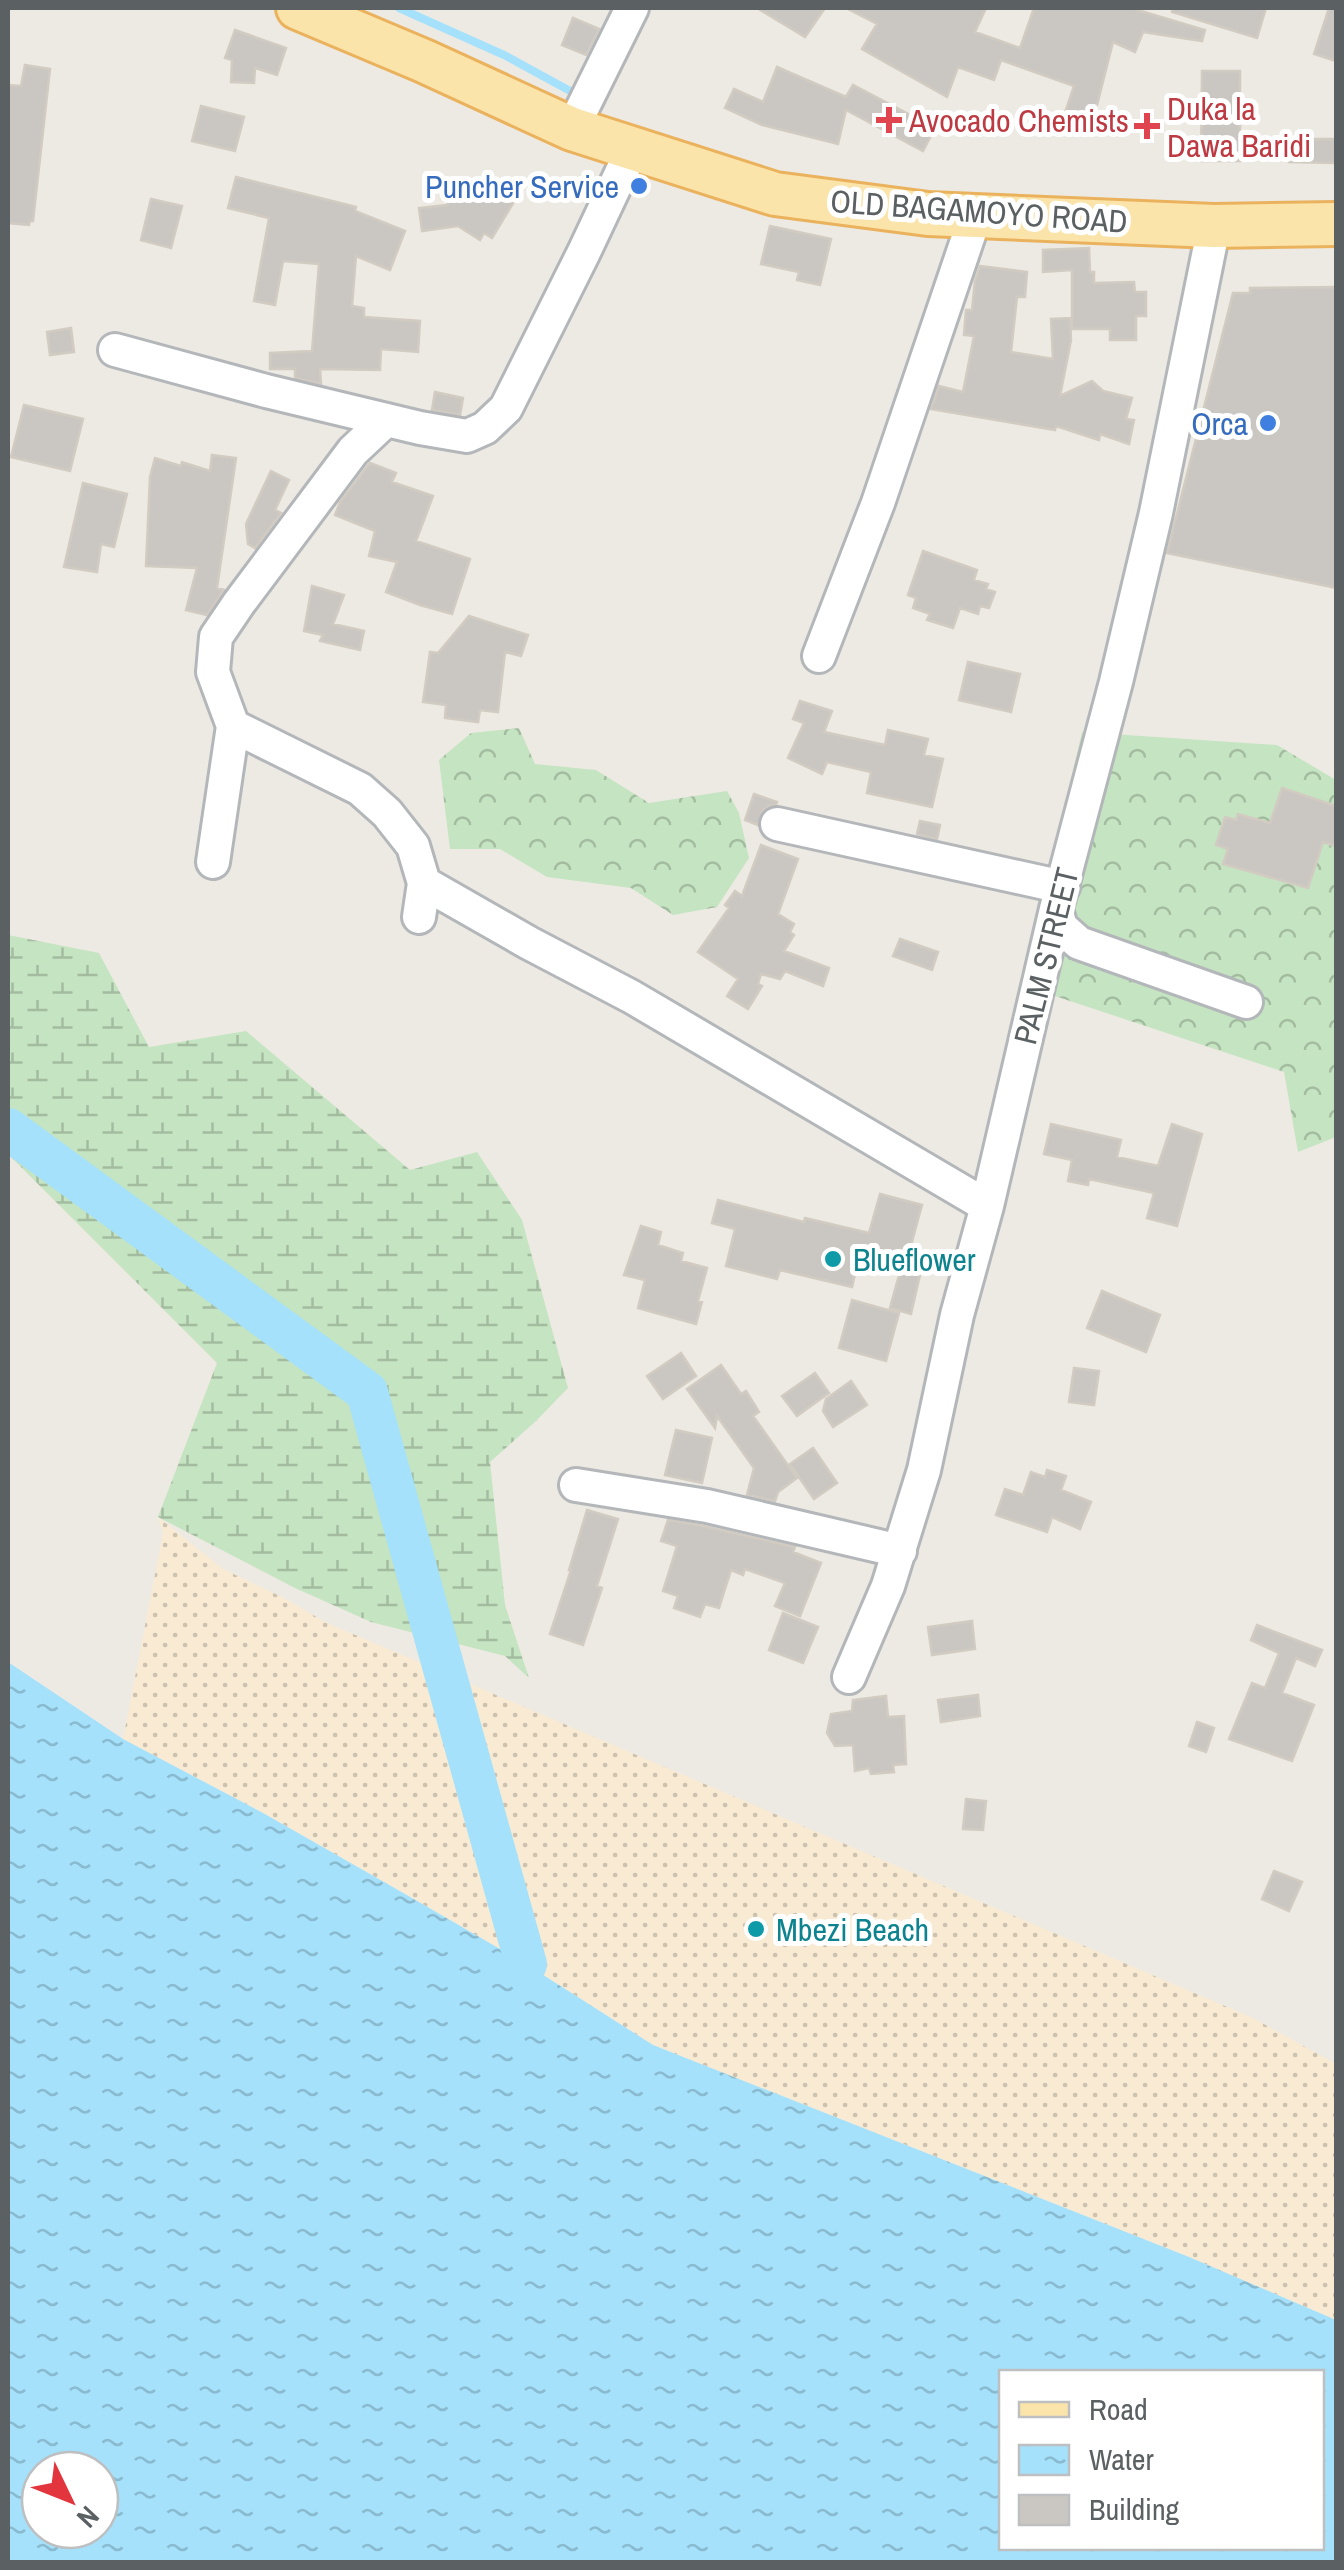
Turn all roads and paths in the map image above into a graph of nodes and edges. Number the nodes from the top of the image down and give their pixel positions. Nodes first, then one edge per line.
1 (298, 8) edge
2 (632, 8) edge
3 (572, 129) junction
4 (632, 150) junction
5 (975, 217) junction
6 (1336, 224) edge
7 (1214, 226) junction
8 (115, 350) dead end
9 (386, 420) junction
10 (819, 656) dead end
11 (233, 726) junction
12 (778, 824) dead end
13 (213, 862) dead end
14 (424, 883) junction
15 (1060, 898) junction
16 (419, 917) dead end
17 (1246, 1002) dead end
18 (988, 1206) junction
19 (576, 1485) dead end
20 (900, 1551) junction
21 (849, 1677) dead end

1 - 3 main road, OLD BAGAMOYO ROAD
2 - 3 street
3 - 4 main road, OLD BAGAMOYO ROAD
4 - 5 main road, OLD BAGAMOYO ROAD
4 - 9 street
5 - 7 main road, OLD BAGAMOYO ROAD
5 - 10 street
6 - 7 main road, OLD BAGAMOYO ROAD
7 - 15 street, PALM STREET
8 - 9 street
9 - 11 street
11 - 13 street
11 - 14 street
12 - 15 street
14 - 16 street
14 - 18 street
15 - 17 street
15 - 18 street, PALM STREET
18 - 20 street, PALM STREET
19 - 20 street
20 - 21 street, PALM STREET

